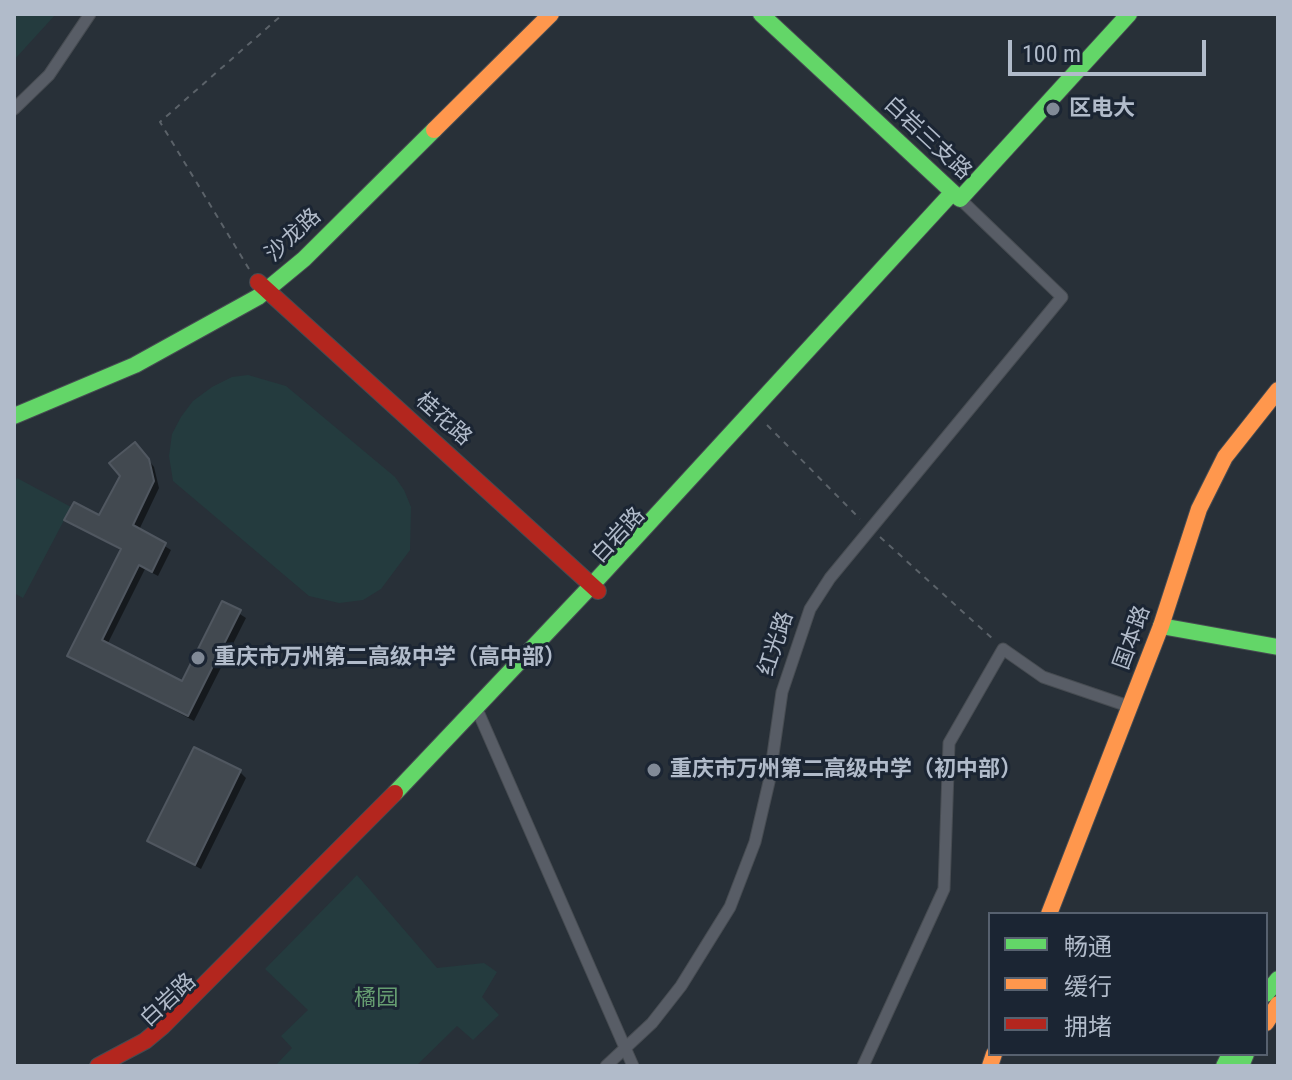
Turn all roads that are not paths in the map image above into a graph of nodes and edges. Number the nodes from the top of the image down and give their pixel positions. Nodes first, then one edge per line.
1 (90, 14) edge
2 (538, 14) edge
3 (551, 14) edge
4 (761, 14) edge
5 (1129, 14) edge
6 (14, 109) edge
7 (956, 196) junction
8 (262, 286) junction
9 (1062, 297) joint
10 (1278, 390) edge
11 (14, 402) edge
12 (14, 416) edge
13 (595, 588) junction
14 (1161, 626) junction
15 (1278, 647) edge
16 (1131, 707) junction
17 (478, 711) junction
18 (1050, 912) edge
19 (625, 1051) junction
20 (98, 1066) edge
21 (120, 1066) edge
22 (606, 1066) edge
23 (633, 1066) edge
24 (863, 1066) edge

1 - 6 street
2 - 8 main road, 沙龙路
3 - 8 main road, 沙龙路
4 - 7 main road, 白岩三支路
5 - 7 main road, 白岩路
7 - 9 street, 白岩三支路
7 - 13 main road, 白岩路
8 - 11 main road, 沙龙路
8 - 12 main road, 沙龙路
8 - 13 main road, 桂花路
9 - 19 street, 红光路
10 - 14 main road, 国本路
13 - 17 main road, 白岩路
14 - 15 main road
14 - 16 main road, 国本路
16 - 18 main road, 国本路
16 - 24 street
17 - 19 street
17 - 20 main road, 白岩路
17 - 21 main road, 白岩路
19 - 22 street, 红光路
19 - 23 street

